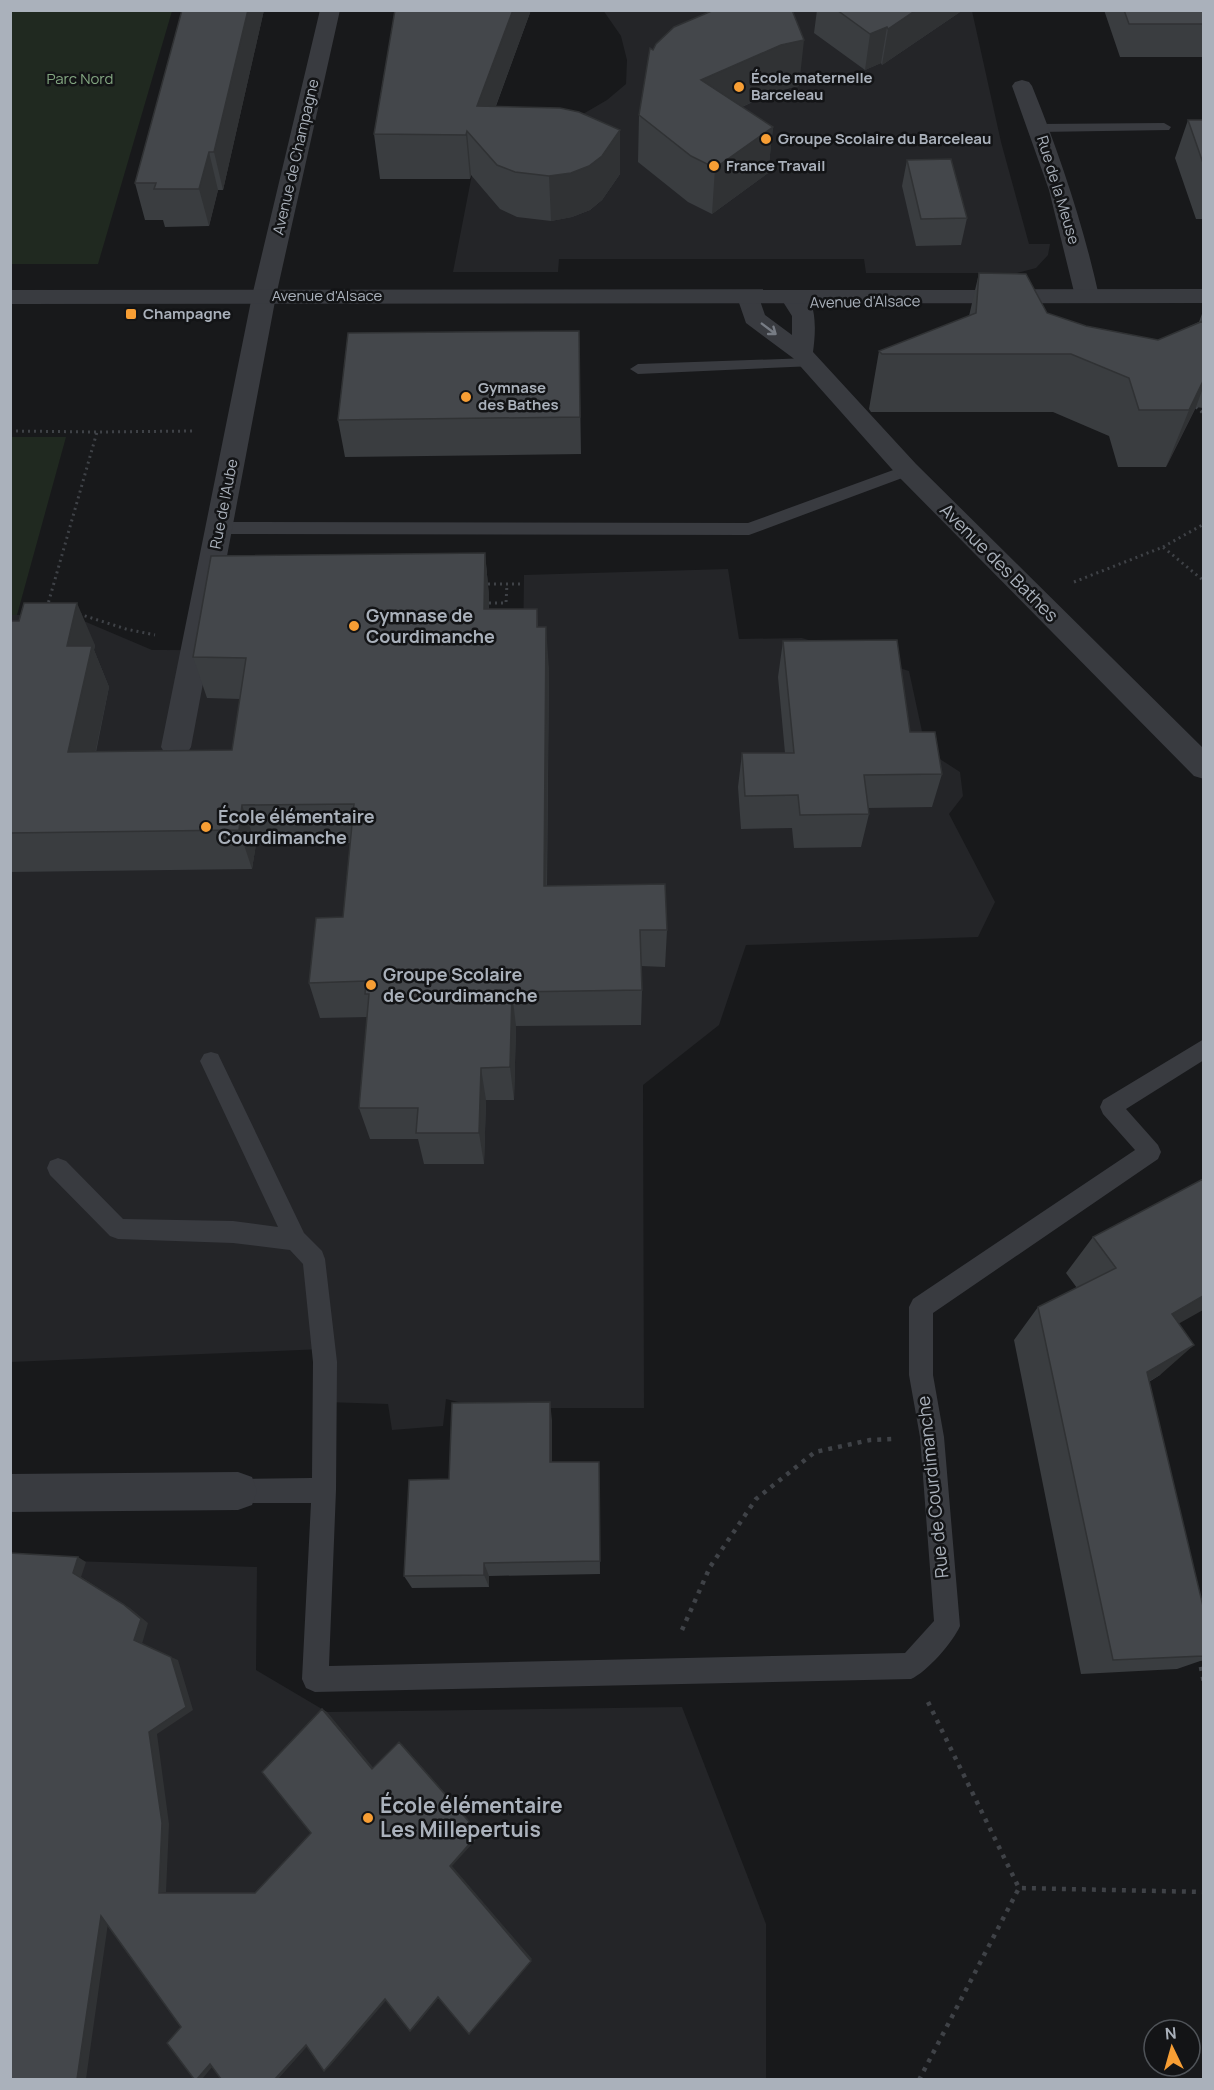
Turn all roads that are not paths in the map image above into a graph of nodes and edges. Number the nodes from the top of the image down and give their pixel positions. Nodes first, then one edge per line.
1 (327, 13) edge
2 (1022, 86) dead end
3 (1039, 128) junction
4 (1164, 128) dead end
5 (264, 296) junction
6 (1087, 296) junction
7 (1203, 296) edge
8 (10, 297) edge
9 (796, 300) junction
10 (750, 301) junction
11 (805, 358) junction
12 (638, 369) dead end
13 (907, 470) junction
14 (220, 528) junction
15 (176, 747) dead end
16 (1203, 768) edge
17 (1203, 1048) edge
18 (211, 1060) dead end
19 (58, 1168) dead end
20 (296, 1240) junction
21 (324, 1490) junction
22 (238, 1491) joint
23 (10, 1493) edge

1 - 5 street, Avenue de Champagne
2 - 3 street, Rue de la Meuse
3 - 4 lane
3 - 6 street, Rue de la Meuse
5 - 8 street, Avenue d'Alsace
5 - 10 street, Avenue d'Alsace
5 - 14 street, Rue de l'Aube
6 - 7 street, Avenue d'Alsace
6 - 9 street, Avenue d'Alsace
9 - 10 street, Avenue d'Alsace
9 - 11 street
10 -> 11 street, Avenue des Bathes
11 - 12 lane
11 - 13 street, Avenue des Bathes
13 - 14 lane
13 - 16 street, Avenue des Bathes
14 - 15 street, Rue de l'Aube
17 - 21 lane, Rue de Courdimanche
18 - 20 lane
19 - 20 lane
20 - 21 lane
21 - 22 lane
22 - 23 street

